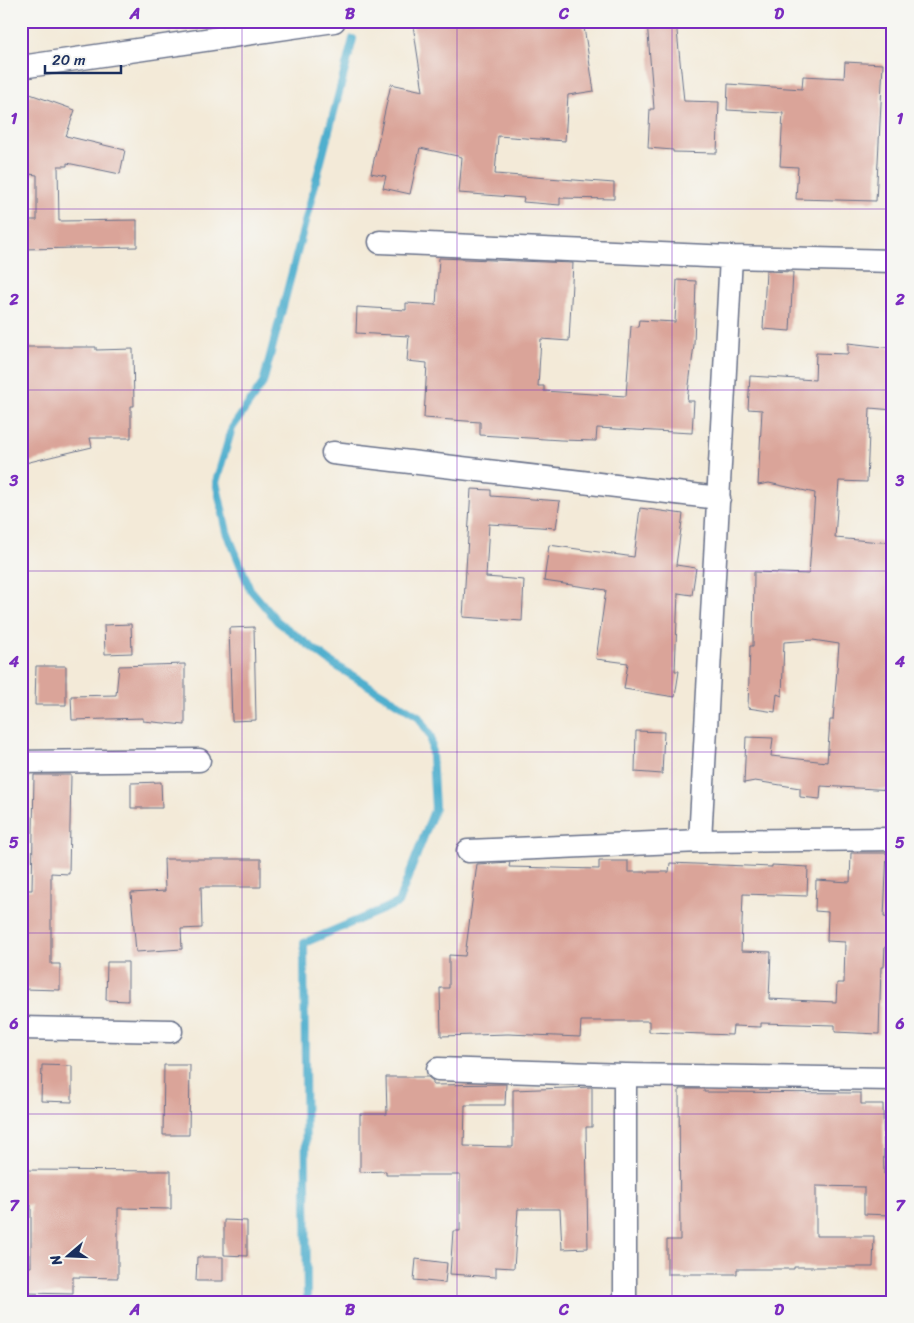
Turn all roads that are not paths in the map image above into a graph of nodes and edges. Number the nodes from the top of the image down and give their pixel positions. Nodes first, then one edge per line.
1 (334, 21) edge
2 (22, 69) edge
3 (380, 242) dead end
4 (731, 258) junction
5 (893, 261) edge
6 (333, 453) dead end
7 (719, 498) junction
8 (199, 760) dead end
9 (21, 762) edge
10 (893, 839) edge
11 (700, 841) junction
12 (468, 851) dead end
13 (21, 1028) edge
14 (171, 1031) dead end
15 (438, 1069) dead end
16 (625, 1075) junction
17 (893, 1078) edge
18 (625, 1302) edge

1 - 2 street
3 - 4 street
4 - 5 street
4 - 7 street
6 - 7 street
7 - 11 street
8 - 9 street
10 - 11 street
11 - 12 street
13 - 14 street
15 - 16 street
16 - 17 street
16 - 18 street

